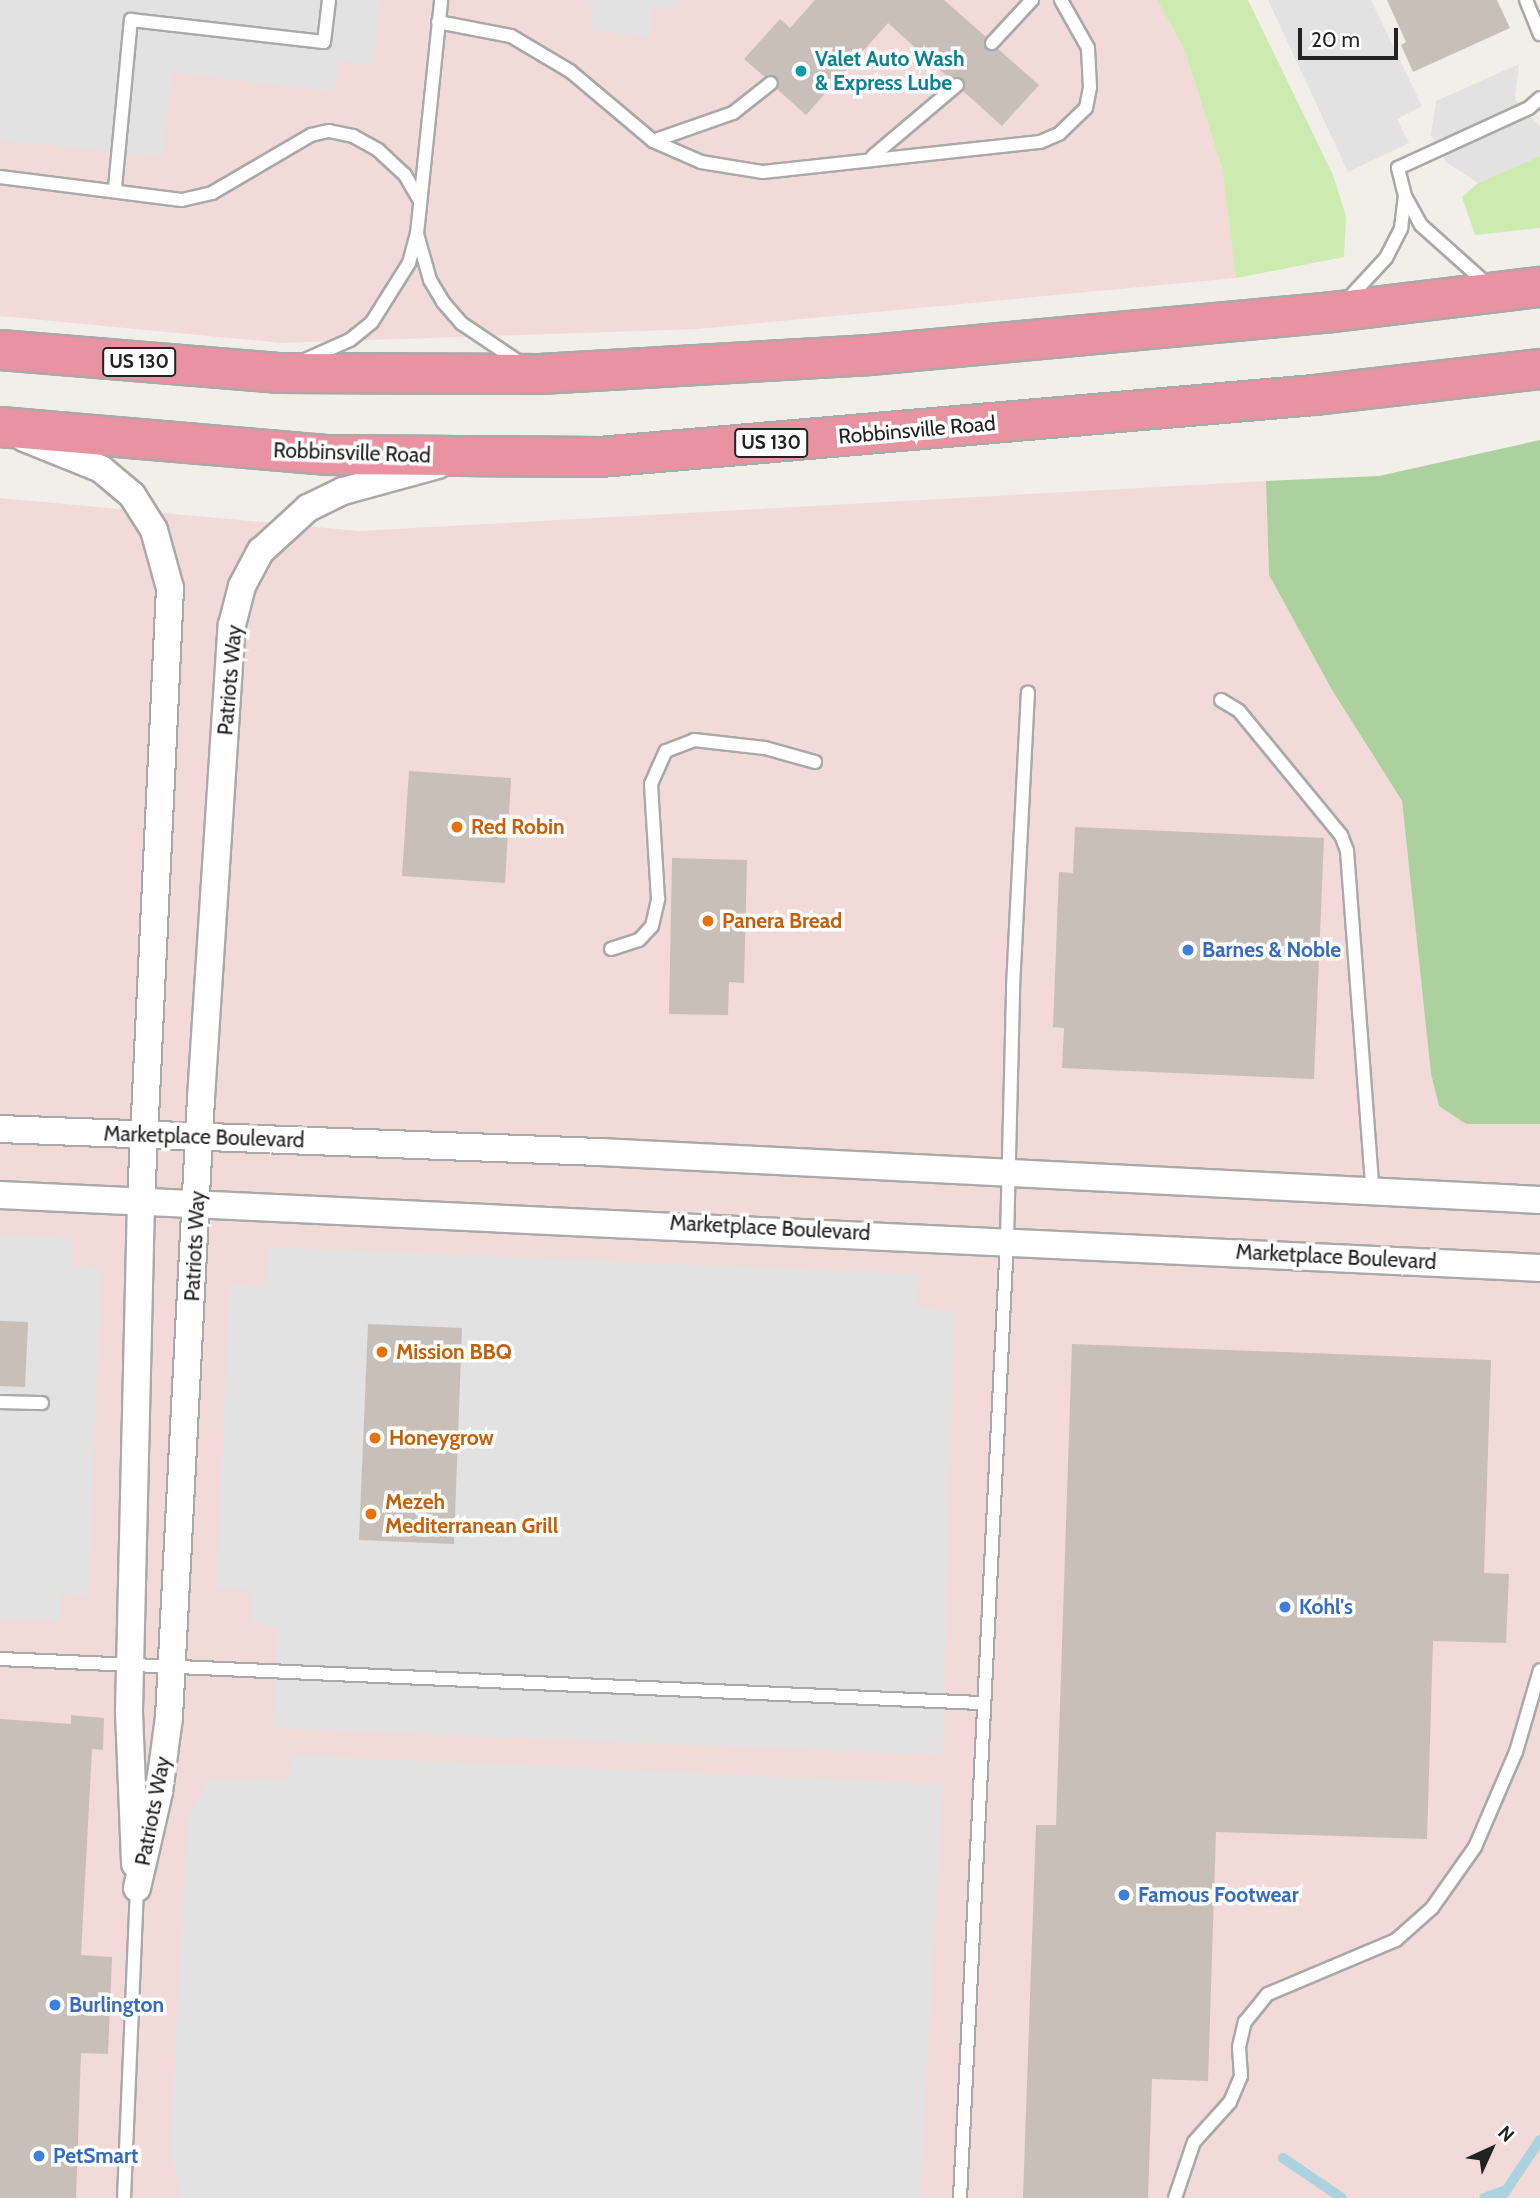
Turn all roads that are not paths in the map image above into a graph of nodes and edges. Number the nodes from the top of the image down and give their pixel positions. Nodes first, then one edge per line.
1 (329, 0) edge
2 (440, 0) edge
3 (1032, 0) edge
4 (1060, 0) edge
5 (1526, 0) edge
6 (438, 22) junction
7 (1540, 34) edge
8 (992, 43) dead end
9 (771, 83) dead end
10 (957, 85) dead end
11 (1540, 98) edge
12 (653, 141) junction
13 (870, 158) junction
14 (0, 177) edge
15 (115, 188) junction
16 (1405, 196) junction
17 (421, 201) junction
18 (417, 234) junction
19 (1540, 286) edge
20 (1497, 292) junction
21 (1332, 312) junction
22 (0, 351) edge
23 (1540, 369) edge
24 (278, 373) junction
25 (540, 374) junction
26 (0, 428) edge
27 (470, 456) junction
28 (1028, 692) dead end
29 (1222, 700) dead end
30 (815, 762) dead end
31 (611, 949) dead end
32 (0, 1129) edge
33 (143, 1133) junction
34 (200, 1135) junction
35 (1010, 1173) junction
36 (1373, 1193) junction
37 (0, 1195) edge
38 (1540, 1200) edge
39 (141, 1201) junction
40 (198, 1203) junction
41 (1007, 1239) junction
42 (1540, 1268) edge
43 (0, 1402) edge
44 (42, 1403) dead end
45 (0, 1659) edge
46 (130, 1666) junction
47 (172, 1668) junction
48 (1540, 1671) edge
49 (982, 1703) junction
50 (137, 1888) junction
51 (124, 2198) edge
52 (960, 2198) edge
53 (1175, 2198) edge

1 - 15 lane
2 - 6 lane
3 - 8 lane
4 - 13 lane
5 - 7 lane
6 - 12 lane
6 - 17 lane
9 - 12 lane
10 - 13 lane
11 - 16 lane
12 - 13 lane
14 - 15 lane
15 - 17 lane
16 - 20 lane
16 - 21 lane
17 - 18 lane
18 - 24 lane
18 - 25 lane
19 - 20 highway, US 130
20 - 21 highway, US 130
21 - 25 highway, US 130
22 - 24 highway, US 130
23 - 27 highway, Robbinsville Road / US 130
24 - 25 highway, US 130
26 - 27 highway, Robbinsville Road / US 130
26 - 33 street, Patriots Way
27 - 34 street, Patriots Way
28 - 35 lane
29 - 36 lane
30 - 31 lane
32 - 33 street, Marketplace Boulevard
33 - 34 street, Marketplace Boulevard
33 - 39 street, Patriots Way
34 - 35 street, Marketplace Boulevard
34 - 40 street, Patriots Way
35 - 36 street, Marketplace Boulevard
35 - 41 lane
36 - 38 street, Marketplace Boulevard
37 - 39 street, Marketplace Boulevard
39 - 40 street, Marketplace Boulevard
39 - 46 street, Patriots Way
40 - 41 street, Marketplace Boulevard
40 - 47 street, Patriots Way
41 - 42 street, Marketplace Boulevard
41 - 49 lane
43 - 44 lane
45 - 46 lane
46 - 47 lane
46 - 50 street, Patriots Way
47 - 49 lane
47 - 50 street, Patriots Way
48 - 53 lane
49 - 52 lane
50 - 51 lane

